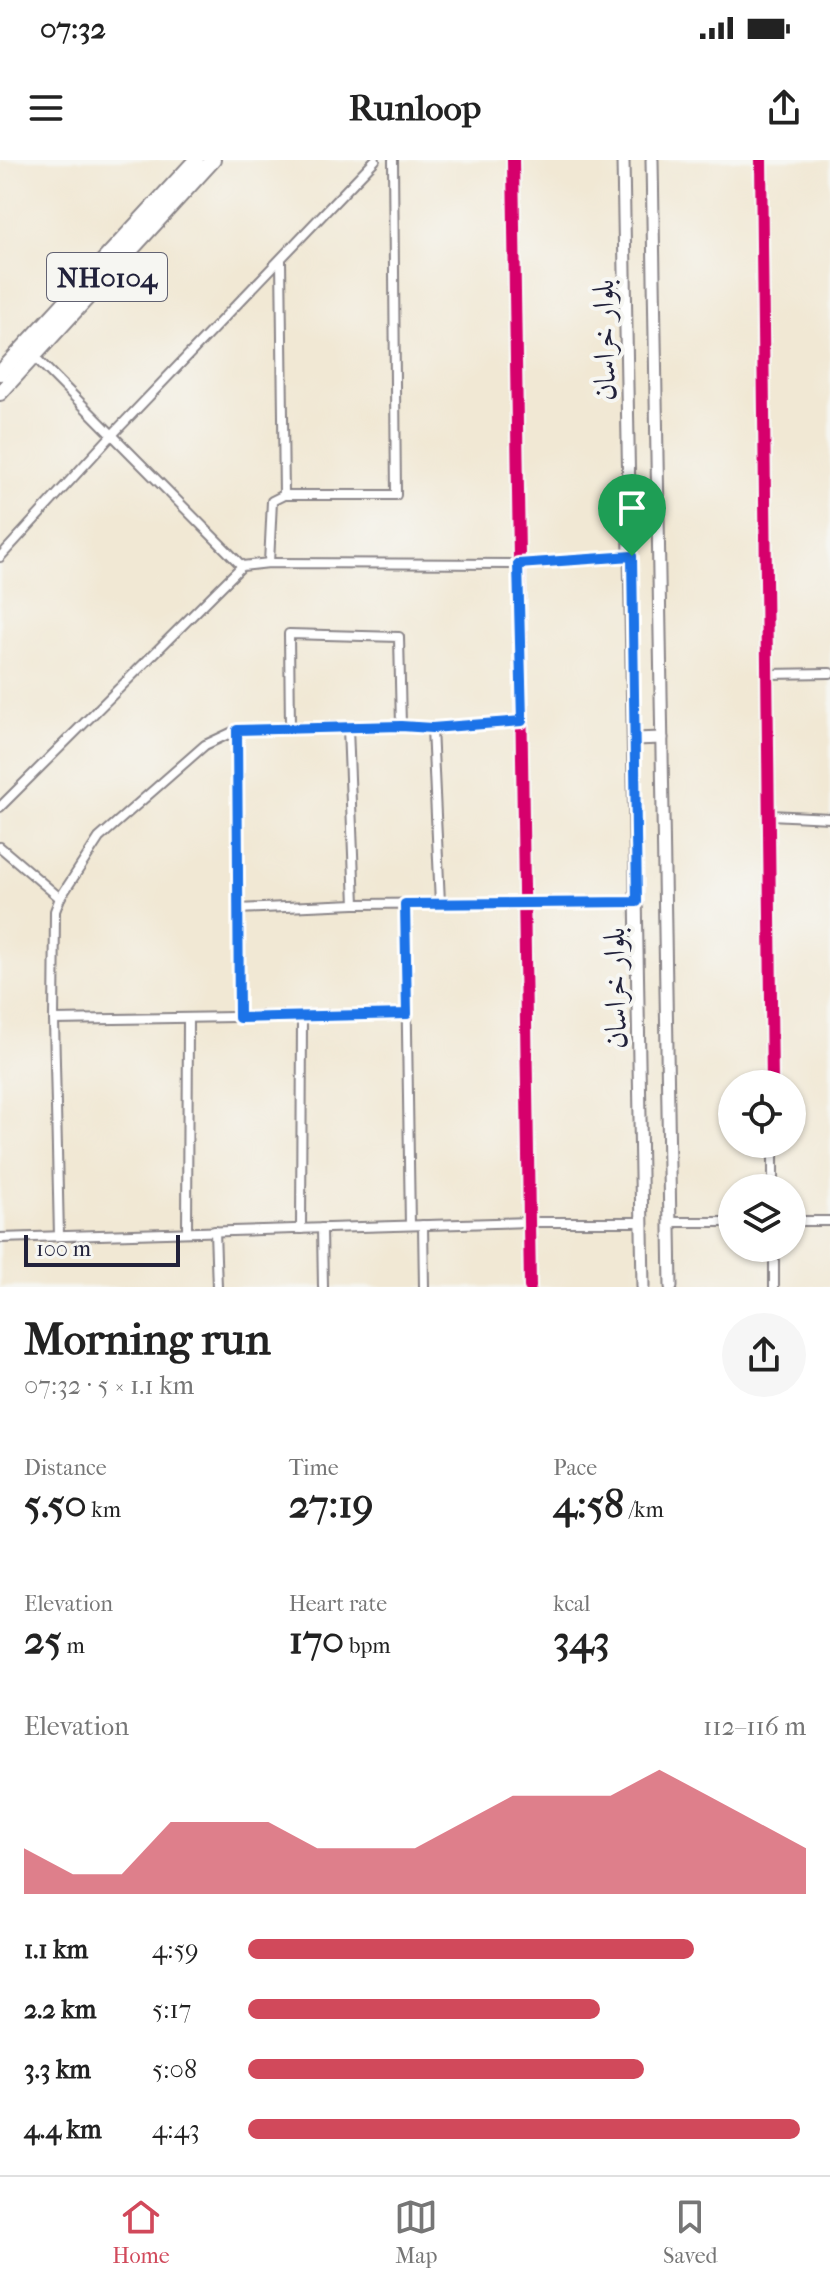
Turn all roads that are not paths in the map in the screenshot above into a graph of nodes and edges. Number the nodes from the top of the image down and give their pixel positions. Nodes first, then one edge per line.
1 (196, 160) edge
2 (213, 160) edge
3 (375, 160) edge
4 (393, 160) edge
5 (513, 160) edge
6 (623, 160) edge
7 (652, 160) edge
8 (761, 160) edge
9 (281, 259) junction
10 (34, 356) junction
11 (0, 373) edge
12 (0, 393) edge
13 (112, 435) junction
14 (284, 495) junction
15 (632, 556) junction
16 (0, 557) edge
17 (269, 563) junction
18 (518, 564) junction
19 (242, 566) junction
20 (830, 673) edge
21 (768, 674) junction
22 (522, 721) junction
23 (401, 726) junction
24 (290, 728) junction
25 (348, 728) junction
26 (432, 728) junction
27 (237, 730) junction
28 (662, 738) junction
29 (635, 739) junction
30 (0, 807) edge
31 (770, 815) junction
32 (830, 818) edge
33 (0, 847) edge
34 (60, 898) junction
35 (637, 902) junction
36 (440, 903) junction
37 (525, 903) junction
38 (355, 904) junction
39 (405, 904) junction
40 (238, 909) junction
41 (407, 1014) junction
42 (302, 1017) junction
43 (239, 1018) junction
44 (188, 1019) junction
45 (54, 1020) junction
46 (772, 1070) edge
47 (806, 1221) edge
48 (830, 1221) edge
49 (529, 1222) junction
50 (642, 1222) junction
51 (670, 1222) junction
52 (718, 1222) edge
53 (410, 1225) junction
54 (423, 1225) junction
55 (322, 1228) junction
56 (301, 1229) junction
57 (215, 1231) junction
58 (187, 1232) junction
59 (59, 1236) junction
60 (0, 1238) edge
61 (774, 1262) edge
62 (217, 1287) edge
63 (323, 1287) edge
64 (424, 1287) edge
65 (530, 1287) edge
66 (643, 1287) edge
67 (671, 1287) edge
68 (774, 1287) edge

1 - 11 highway, NH0104
2 - 10 highway, NH0104
3 - 9 street
4 - 14 street
5 - 18 street
6 - 15 main road, بلوار خراسان
7 - 28 main road, بلوار خراسان
8 - 21 street
9 - 13 street
9 - 14 street
10 - 12 highway, NH0104
10 - 13 street
13 - 16 street
13 - 19 street
14 - 17 street
15 - 18 street
15 - 29 main road, بلوار خراسان
17 - 18 street
17 - 19 street
18 - 22 street
19 - 30 street
20 - 21 street
21 - 31 street
22 - 26 street
22 - 37 street
23 - 24 street
23 - 25 street
23 - 26 street
24 - 25 street
24 - 27 street
25 - 38 street
26 - 36 street
27 - 34 street
27 - 40 street
28 - 29 main road
28 - 51 main road, بلوار خراسان
29 - 35 main road, بلوار خراسان
31 - 32 street
31 - 46 street
33 - 34 street
34 - 45 street
35 - 37 street
35 - 50 main road, بلوار خراسان
36 - 37 street
36 - 39 street
37 - 49 street
38 - 39 street
38 - 40 street
39 - 41 street
40 - 43 street
41 - 42 street
41 - 53 street
42 - 43 street
42 - 56 street
43 - 44 street
44 - 45 street
44 - 58 street
45 - 59 street
47 - 48 street
49 - 50 street
49 - 54 street
49 - 65 street
50 - 66 main road, بلوار خراسان
51 - 52 street
51 - 67 main road, بلوار خراسان
53 - 54 street
53 - 55 street
54 - 64 street
55 - 56 street
55 - 63 street
56 - 57 street
57 - 58 street
57 - 62 street
58 - 59 street
59 - 60 street
61 - 68 street

